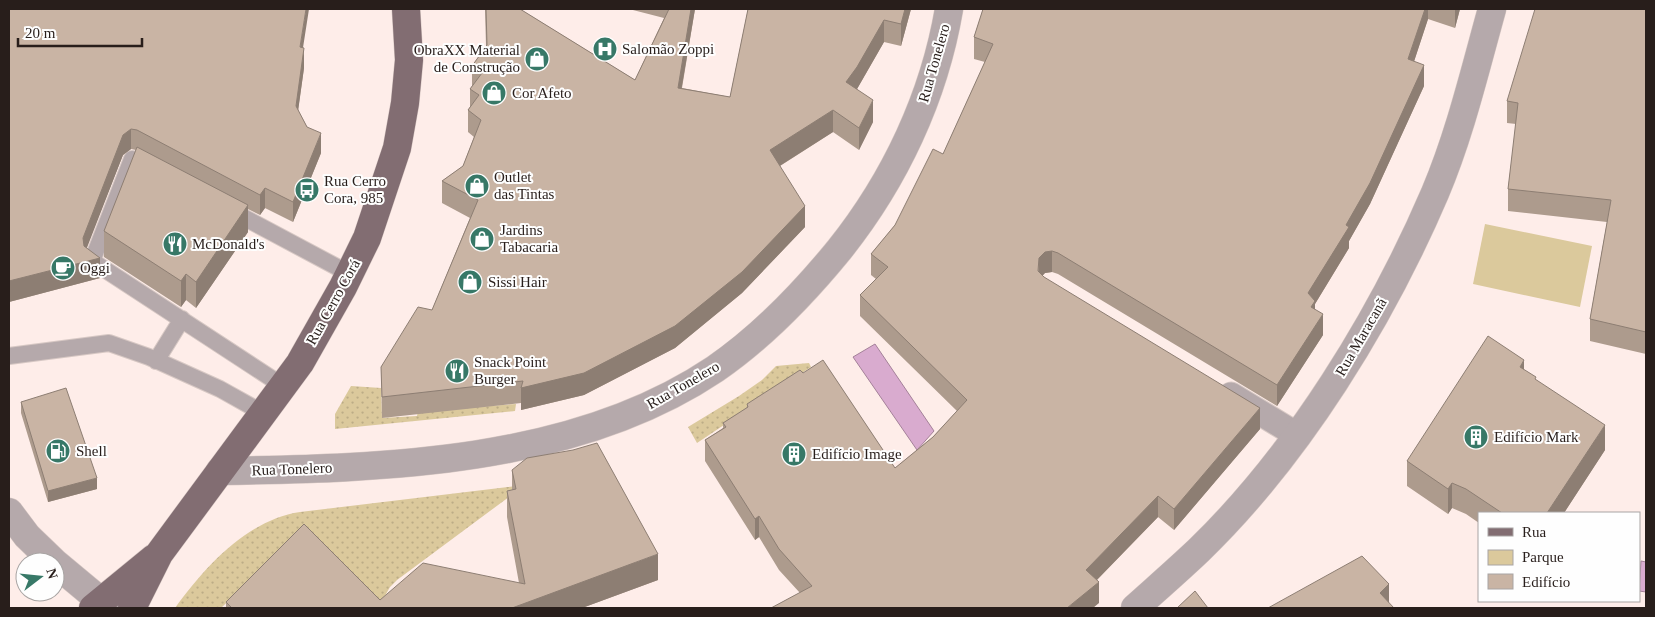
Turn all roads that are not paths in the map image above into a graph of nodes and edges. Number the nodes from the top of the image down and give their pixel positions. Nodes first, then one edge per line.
1 (406, 9) edge
2 (949, 9) edge
3 (1492, 9) edge
4 (167, 177) edge
5 (210, 200) edge
6 (350, 274) junction
7 (182, 319) junction
8 (9, 356) edge
9 (156, 361) junction
10 (1212, 384) edge
11 (283, 386) junction
12 (263, 413) junction
13 (1297, 435) junction
14 (220, 470) junction
15 (9, 512) edge
16 (44, 552) edge
17 (159, 554) junction
18 (65, 572) edge
19 (101, 606) edge
20 (132, 608) edge
21 (1135, 608) edge

1 - 6 main road, Rua Cerro Corá
2 - 14 street, Rua Tonelero
3 - 13 street, Rua Maracanã
4 - 7 lane
5 - 6 lane
6 - 11 main road, Rua Cerro Corá
7 - 9 lane
7 - 11 lane
8 - 9 lane
9 - 12 lane
10 - 13 street
11 - 12 main road, Rua Cerro Corá
12 - 14 main road, Rua Cerro Corá
13 - 21 street, Rua Maracanã
14 - 17 main road, Rua Cerro Corá
15 - 16 street
17 - 19 main road, Rua Cerro Corá
17 - 20 main road, Rua Cerro Corá
18 - 19 street

